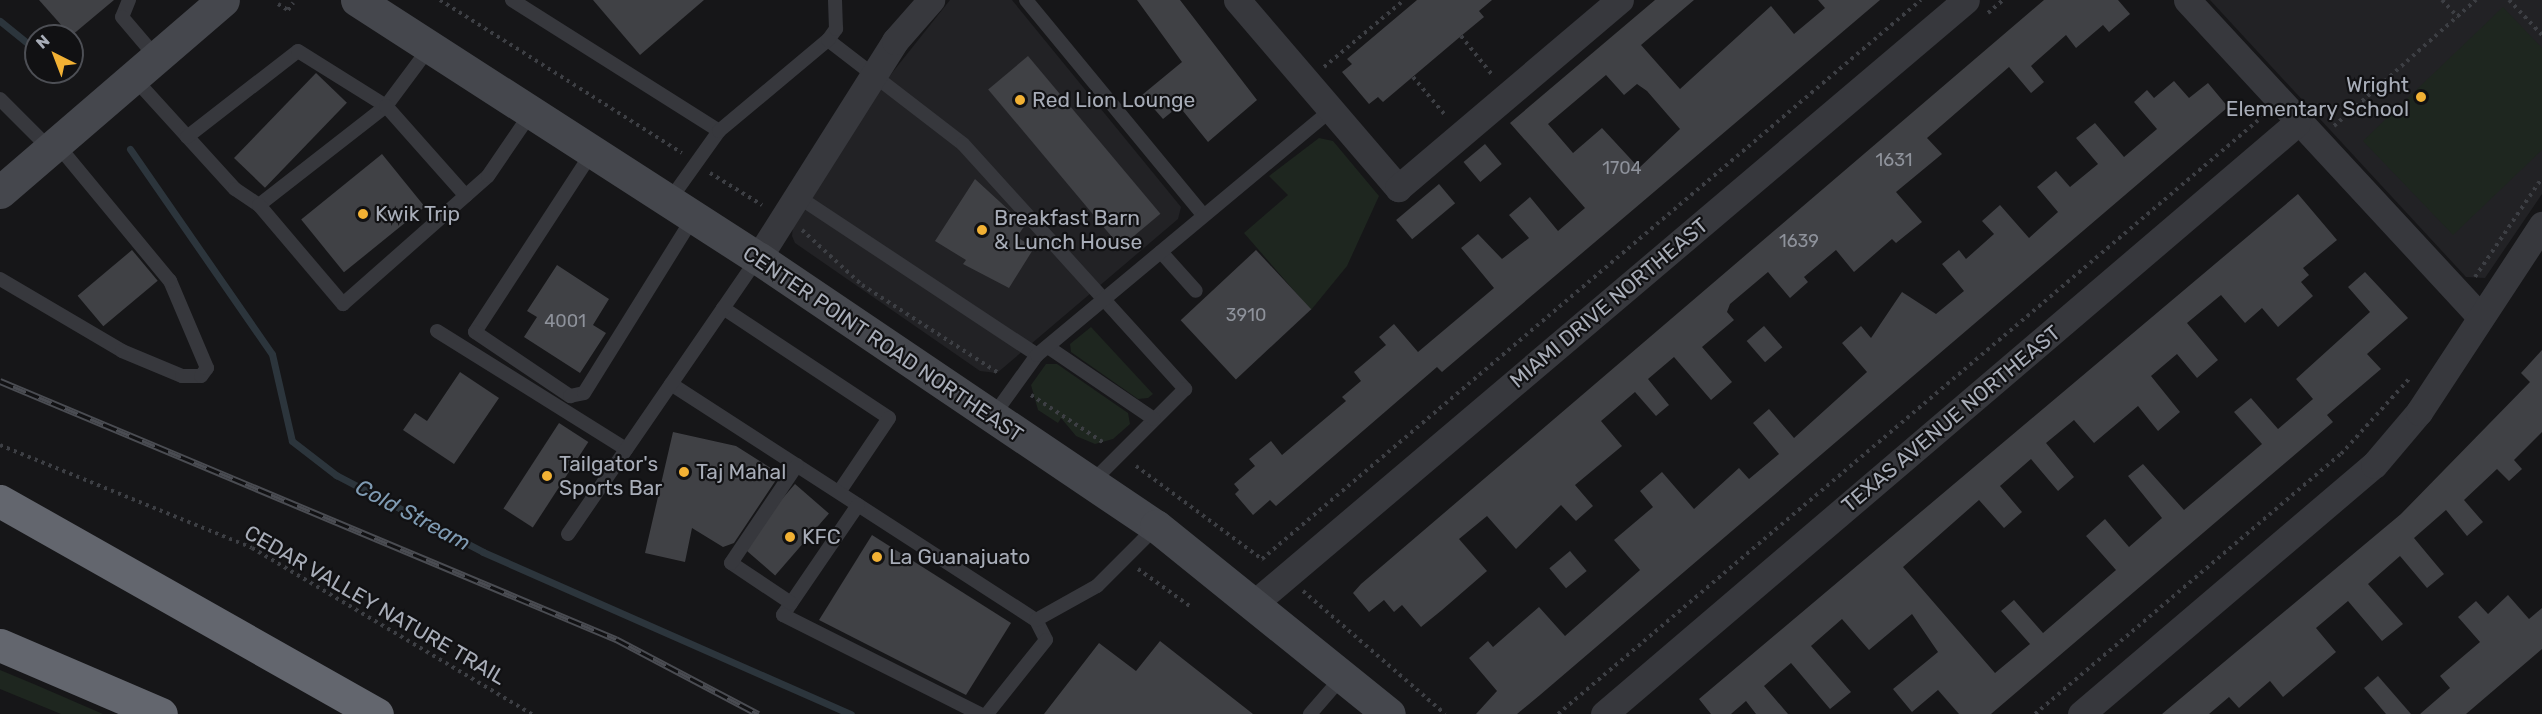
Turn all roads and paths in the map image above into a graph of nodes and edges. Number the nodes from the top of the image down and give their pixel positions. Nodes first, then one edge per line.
1 (129, 0) edge
2 (223, 0) edge
3 (357, 0) edge
4 (400, 0) edge
5 (440, 0) edge
6 (512, 0) edge
7 (835, 0) edge
8 (931, 0) edge
9 (1026, 0) edge
10 (1238, 0) edge
11 (1404, 0) edge
12 (1620, 0) edge
13 (1921, 0) edge
14 (1966, 0) edge
15 (2187, 0) edge
16 (2442, 0) edge
17 (2476, 0) edge
18 (2509, 0) edge
19 (293, 3) dead end
20 (278, 4) dead end
21 (2458, 16) junction
22 (2542, 35) edge
23 (1461, 36) dead end
24 (828, 40) junction
25 (430, 47) junction
26 (145, 68) junction
27 (1413, 77) dead end
28 (871, 78) junction
29 (1306, 82) junction
30 (1509, 95) junction
31 (0, 99) edge
32 (386, 106) junction
33 (1330, 111) junction
34 (532, 112) junction
35 (2267, 112) dead end
36 (2297, 123) junction
37 (2329, 130) dead end
38 (719, 132) junction
39 (1462, 134) junction
40 (187, 137) junction
41 (53, 146) junction
42 (593, 151) junction
43 (696, 163) junction
44 (2542, 178) edge
45 (0, 192) edge
46 (466, 196) junction
47 (797, 196) junction
48 (258, 205) junction
49 (682, 208) junction
50 (768, 209) dead end
51 (1203, 215) junction
52 (796, 224) dead end
53 (2542, 225) edge
54 (1161, 252) junction
55 (758, 258) junction
56 (0, 279) edge
57 (2474, 280) dead end
58 (1196, 291) dead end
59 (1104, 301) junction
60 (723, 308) junction
61 (2481, 317) junction
62 (436, 331) dead end
63 (1048, 347) junction
64 (1037, 355) junction
65 (2416, 369) dead end
66 (997, 372) dead end
67 (671, 384) junction
68 (1030, 395) dead end
69 (991, 418) junction
70 (1154, 419) junction
71 (1104, 443) dead end
72 (0, 445) edge
73 (626, 449) junction
74 (797, 465) junction
75 (1136, 466) dead end
76 (1090, 483) junction
77 (839, 492) junction
78 (0, 501) edge
79 (858, 505) junction
80 (1156, 526) junction
81 (568, 534) dead end
82 (1124, 559) junction
83 (1262, 559) junction
84 (1271, 565) dead end
85 (1298, 587) dead end
86 (791, 603) junction
87 (1251, 606) junction
88 (1191, 607) dead end
89 (1036, 620) junction
90 (0, 645) edge
91 (1343, 676) junction
92 (161, 714) edge
93 (377, 714) edge
94 (532, 714) edge
95 (980, 714) edge
96 (987, 714) edge
97 (1310, 714) edge
98 (1389, 714) edge
99 (1445, 714) edge
100 (1558, 714) edge
101 (1604, 714) edge
102 (2035, 714) edge
103 (2081, 714) edge

1 - 26 lane
2 - 26 main road
3 - 25 main road, CENTER POINT ROAD NORTHEAST
4 - 25 main road
5 - 43 path
6 - 38 lane
7 - 24 lane
8 - 28 street
9 - 51 lane
10 - 29 street
11 - 29 path
12 - 30 street
13 - 83 path
14 - 87 street, MIAMI DRIVE NORTHEAST
15 - 36 street
16 - 21 path
17 - 21 path
18 - 22 path
19 - 20 path
21 - 37 path
23 - 30 path
24 - 28 lane
24 - 38 lane
25 - 32 lane
25 - 34 main road, CENTER POINT ROAD NORTHEAST
26 - 40 lane
26 - 41 main road
27 - 39 path
28 - 47 street
28 - 59 lane
29 - 33 street
30 - 39 street
31 - 41 lane
32 - 40 lane
32 - 46 lane
32 - 48 lane
33 - 39 street
33 - 51 lane
34 - 42 main road, CENTER POINT ROAD NORTHEAST
34 - 46 lane
35 - 100 path
36 - 61 street
36 - 101 street, TEXAS AVENUE NORTHEAST
38 - 43 lane
40 - 48 lane
41 - 45 main road
41 - 56 lane
42 - 49 main road, CENTER POINT ROAD NORTHEAST
42 - 49 lane
43 - 49 lane
43 - 50 path
44 - 57 path
46 - 48 lane
47 - 55 street
47 - 64 lane
49 - 55 main road, CENTER POINT ROAD NORTHEAST
51 - 54 lane
52 - 66 path
53 - 61 street
54 - 58 lane
54 - 59 lane
55 - 60 lane
55 - 69 main road, CENTER POINT ROAD NORTHEAST
59 - 63 lane
59 - 70 lane
60 - 67 lane
60 - 77 lane
61 - 103 street
62 - 73 lane
63 - 64 lane
63 - 70 lane
64 - 69 lane
65 - 102 path
67 - 73 lane
67 - 74 lane
68 - 71 path
69 - 76 main road, CENTER POINT ROAD NORTHEAST
70 - 76 lane
72 - 94 path, CEDAR VALLEY NATURE TRAIL
73 - 81 lane
74 - 77 lane
74 - 86 lane
75 - 83 path
76 - 80 main road, CENTER POINT ROAD NORTHEAST
77 - 79 lane
78 - 93 highway
79 - 86 lane
79 - 89 lane
80 - 82 lane
80 - 87 main road, CENTER POINT ROAD NORTHEAST
82 - 88 path
82 - 89 lane
83 - 84 path
85 - 99 path
86 - 95 lane
87 - 91 main road, CENTER POINT ROAD NORTHEAST
89 - 96 lane
90 - 92 highway
91 - 97 lane
91 - 98 main road, CENTER POINT ROAD NORTHEAST

